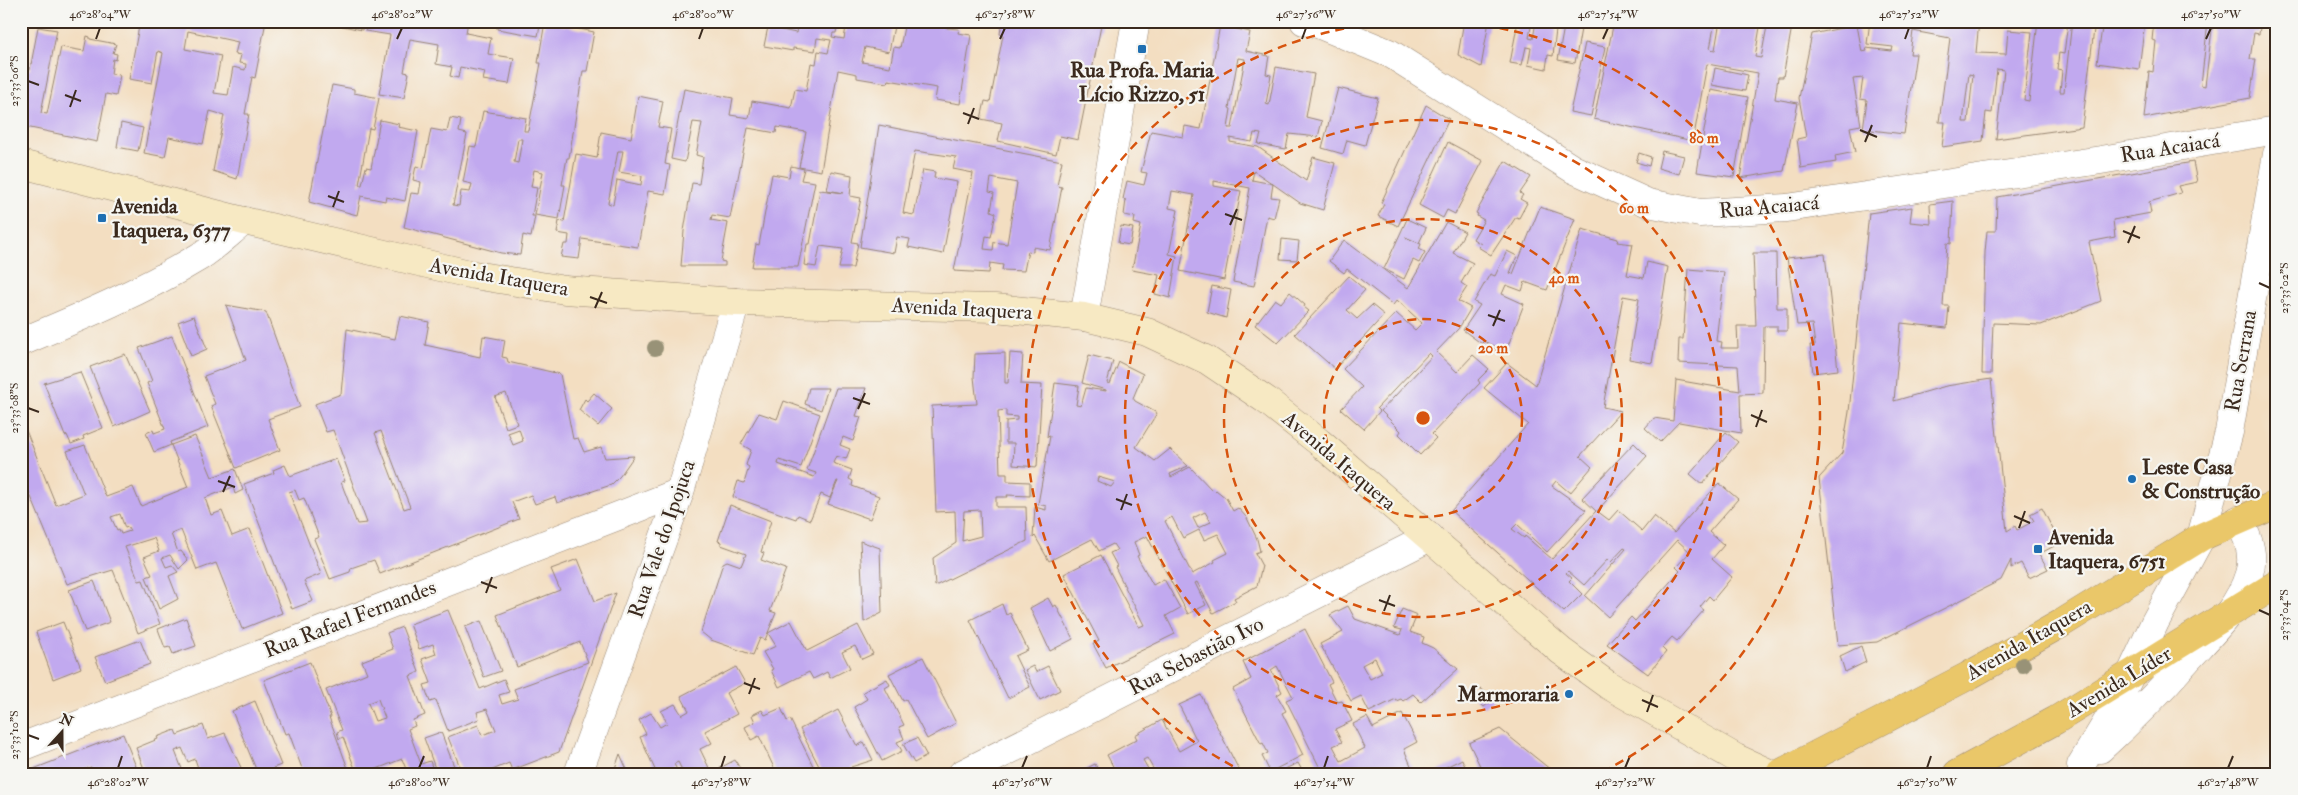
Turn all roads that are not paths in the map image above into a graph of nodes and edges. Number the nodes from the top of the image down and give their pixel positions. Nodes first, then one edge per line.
1 (1136, 21) edge
2 (1304, 21) edge
3 (2277, 130) edge
4 (2277, 154) edge
5 (21, 164) edge
6 (244, 221) junction
7 (736, 302) junction
8 (1084, 317) junction
9 (21, 342) edge
10 (680, 492) junction
11 (2277, 504) edge
12 (2238, 520) junction
13 (1430, 537) junction
14 (2201, 537) junction
15 (2277, 584) edge
16 (2229, 614) junction
17 (2129, 677) junction
18 (21, 747) edge
19 (2077, 770) edge
20 (578, 774) edge
21 (962, 774) edge
22 (1771, 774) edge
23 (1779, 774) edge
24 (1957, 774) edge

1 - 8 street
2 - 3 street, Rua Acaiacá
4 - 14 street, Rua Serrana
5 - 6 street, Avenida Itaquera
6 - 7 street, Avenida Itaquera
6 - 9 street
7 - 8 street, Avenida Itaquera
7 - 10 street, Rua Vale do Ipojuca
8 - 13 street, Avenida Itaquera
10 - 18 street, Rua Rafael Fernandes
10 - 20 street, Rua Vale do Ipojuca
11 - 12 main road, Avenida Itaquera
12 - 14 main road, Avenida Itaquera
12 - 16 street
13 - 21 street, Rua Sebastião Ivo
13 - 22 street, Avenida Itaquera
14 - 17 street, Rua Serrana
14 - 23 main road, Avenida Itaquera
15 - 16 main road, Avenida Líder
16 - 17 main road, Avenida Líder
16 - 19 street
17 - 19 street, Rua Serrana
17 - 24 main road, Avenida Líder

